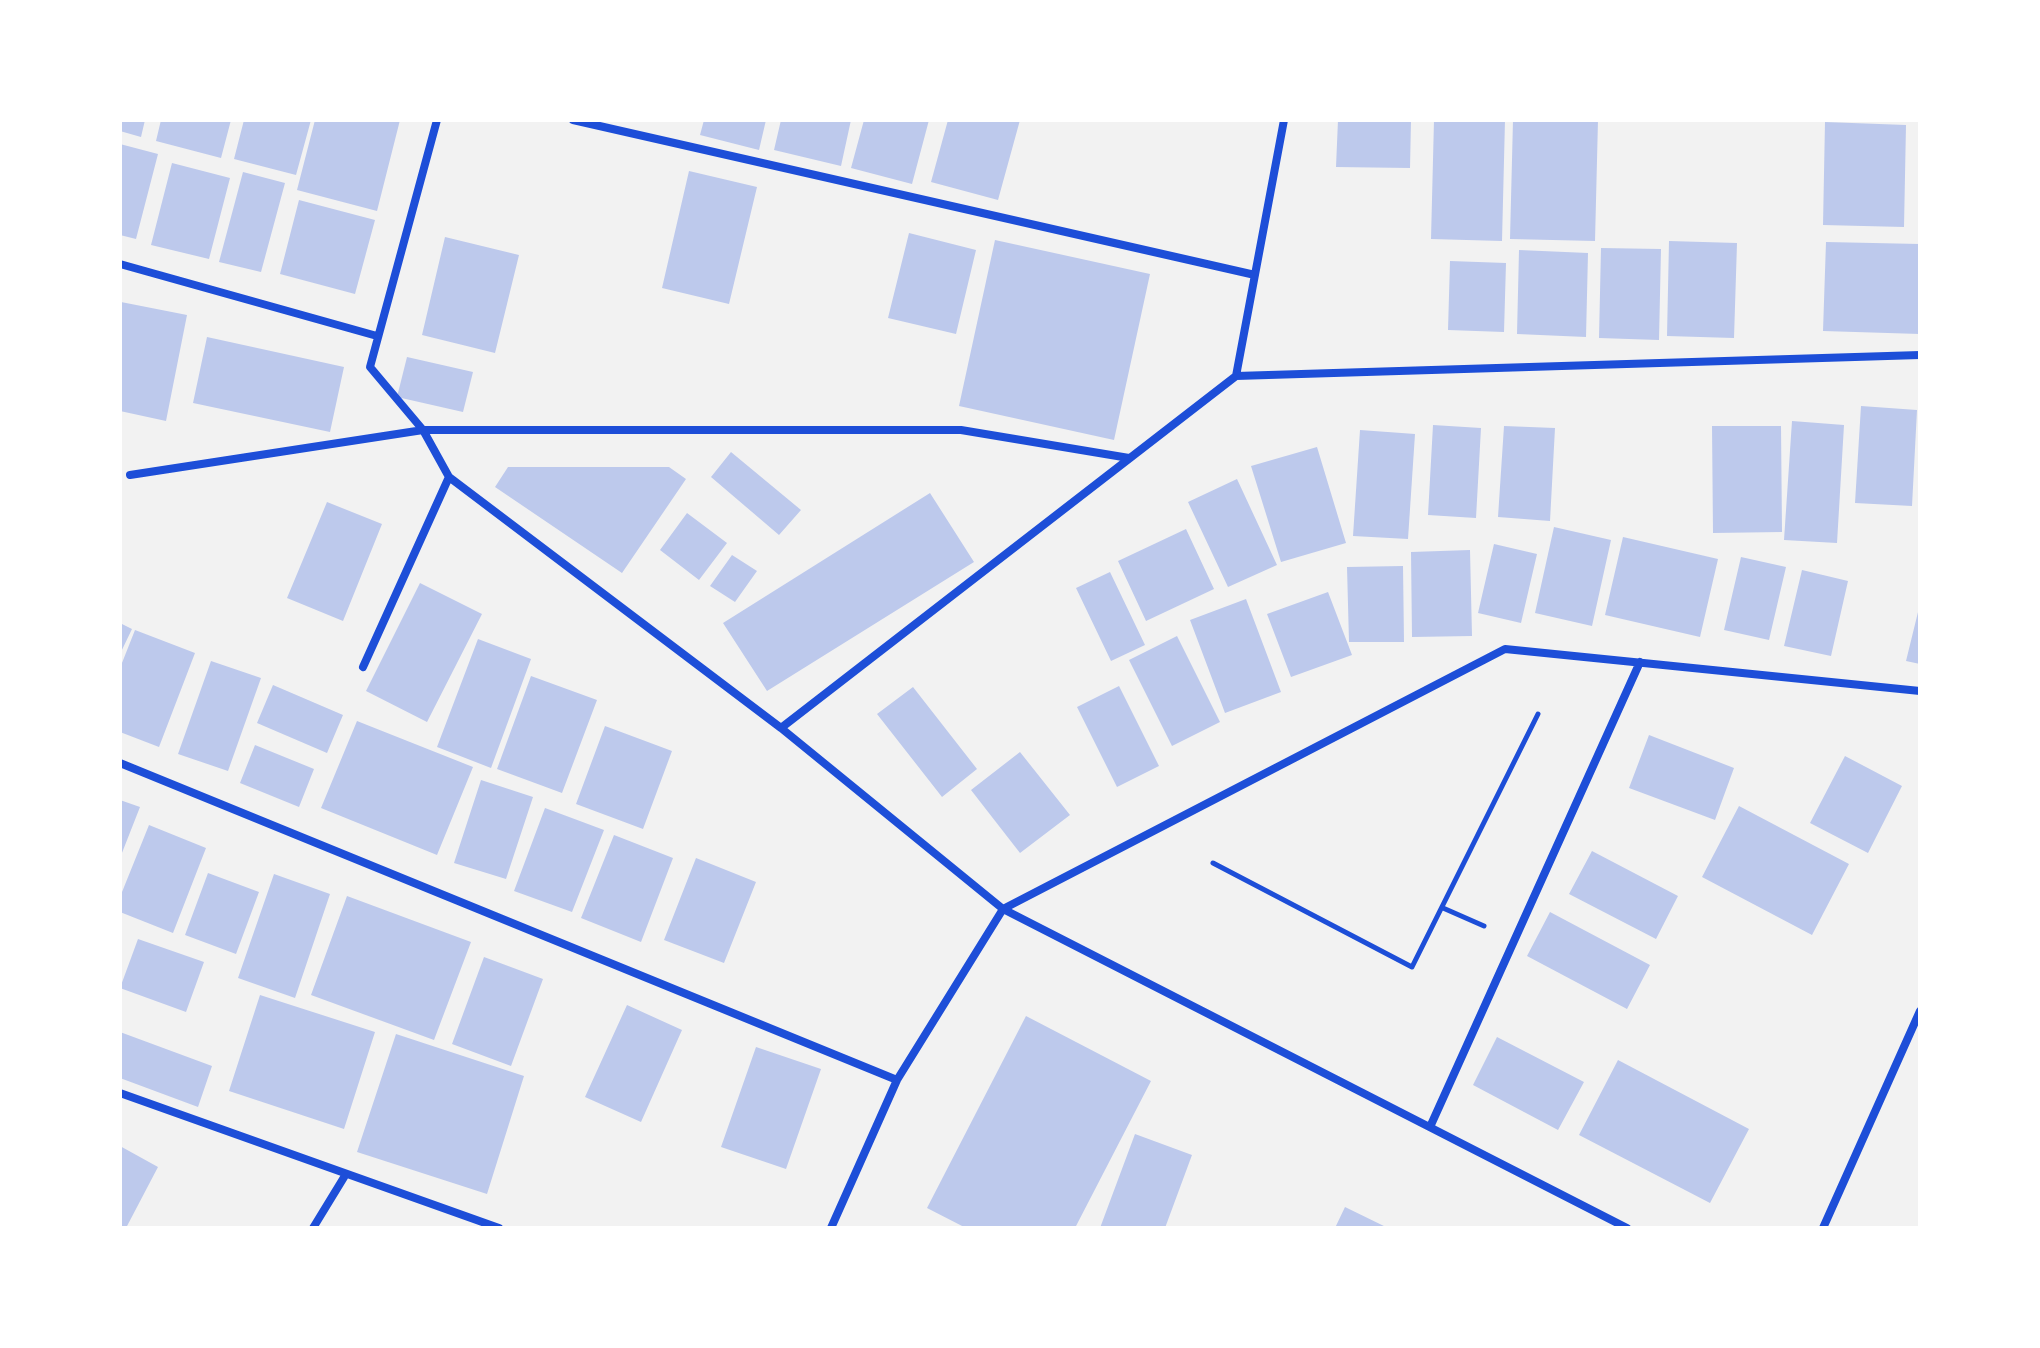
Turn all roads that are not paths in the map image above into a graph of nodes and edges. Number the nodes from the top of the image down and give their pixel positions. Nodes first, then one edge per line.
1 (437, 120) edge
2 (573, 120) edge
3 (1284, 120) edge
4 (120, 264) edge
5 (1255, 275) junction
6 (377, 336) junction
7 (1920, 355) edge
8 (1236, 376) junction
9 (423, 430) junction
10 (1129, 458) junction
11 (130, 475) dead end
12 (449, 477) junction
13 (1640, 662) junction
14 (363, 667) dead end
15 (1920, 691) edge
16 (781, 728) junction
17 (120, 763) edge
18 (1003, 909) junction
19 (1920, 1011) edge
20 (897, 1080) junction
21 (120, 1093) edge
22 (1430, 1127) junction
23 (346, 1174) junction
24 (313, 1228) edge
25 (499, 1228) edge
26 (831, 1228) edge
27 (1627, 1228) edge
28 (1823, 1228) edge

1 - 6 street
2 - 5 street
3 - 5 street
4 - 6 street
5 - 8 street
6 - 9 street
7 - 8 street
8 - 10 street
9 - 10 street
9 - 11 street
9 - 12 street
10 - 16 street
12 - 14 street
12 - 16 street
13 - 15 street
13 - 18 street
13 - 22 street
16 - 18 street
17 - 20 street
18 - 20 street
18 - 22 street
19 - 28 street
20 - 26 street
21 - 23 street
22 - 27 street
23 - 24 street
23 - 25 street

